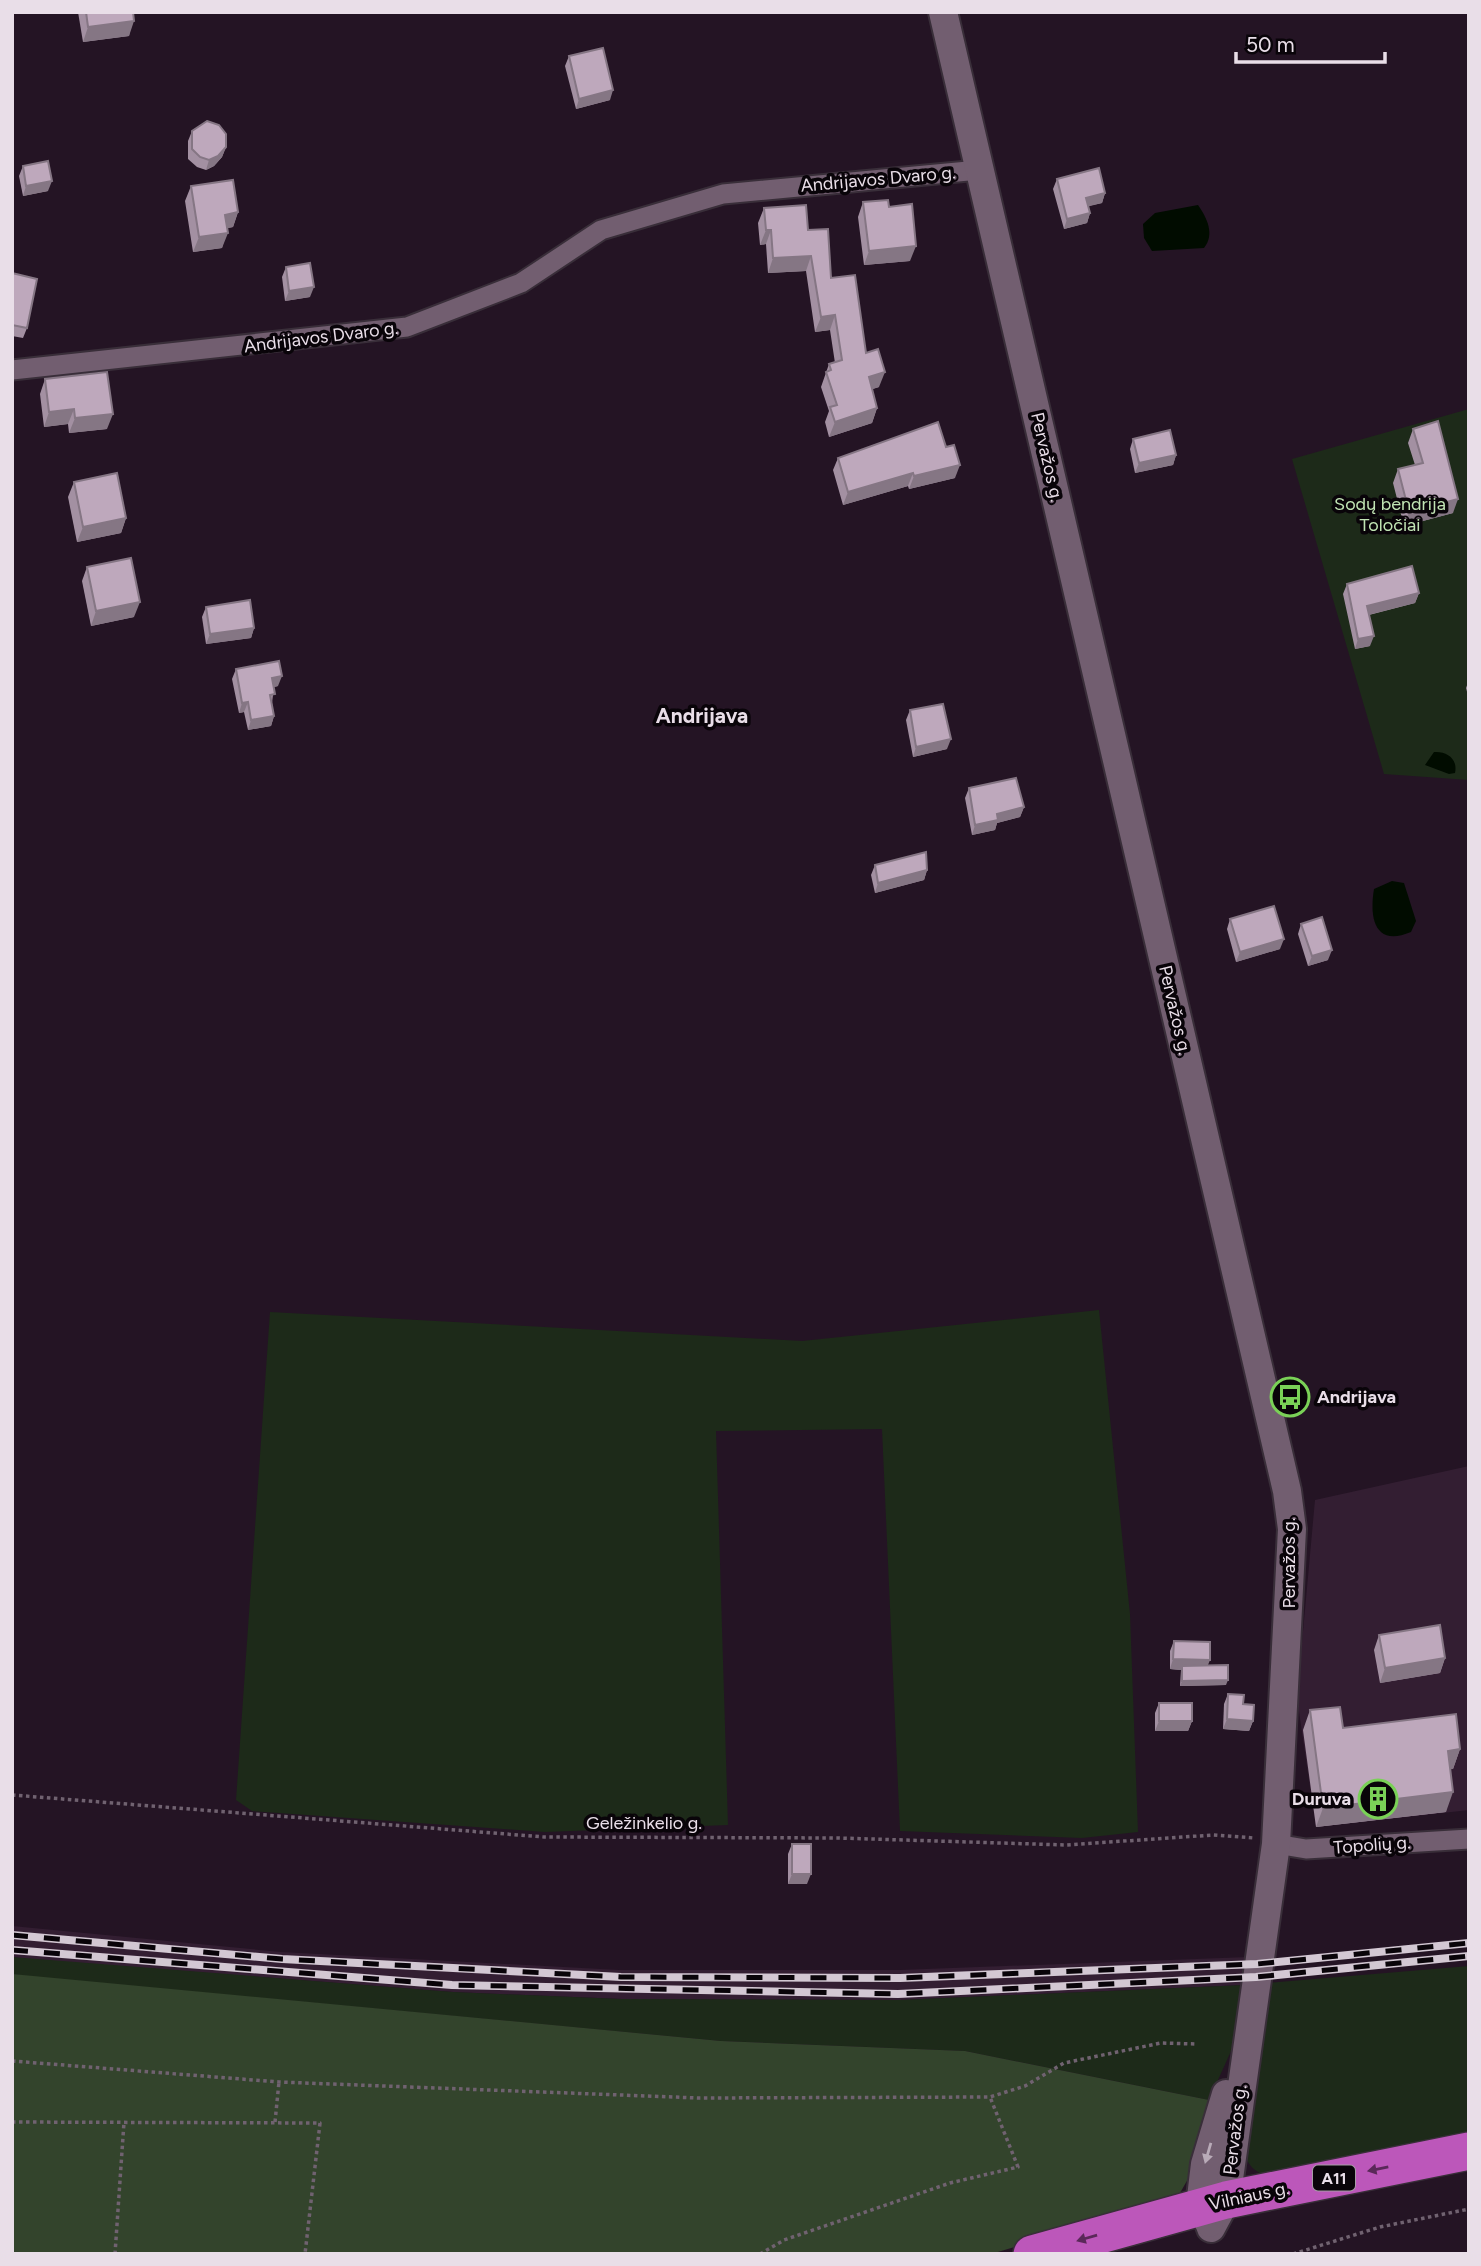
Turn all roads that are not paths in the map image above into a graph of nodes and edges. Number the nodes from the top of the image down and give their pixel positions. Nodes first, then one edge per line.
1 (943, 12) edge
2 (979, 170) junction
3 (12, 370) edge
4 (1469, 1839) edge
5 (1276, 1844) junction
6 (1469, 2151) edge
7 (1469, 2174) edge
8 (1213, 2211) junction
9 (1032, 2254) edge
10 (1116, 2254) edge

1 - 2 main road, Pervažos g.
2 - 3 street, Andrijavos Dvaro g.
2 - 5 main road, Pervažos g.
4 - 5 street, Topolių g.
5 - 8 main road, Pervažos g.
6 -> 8 highway, Vilniaus g. / A11
7 - 8 highway, Vilniaus g. / A11
8 -> 9 highway, Vilniaus g. / A11
8 - 10 highway, Vilniaus g. / A11

